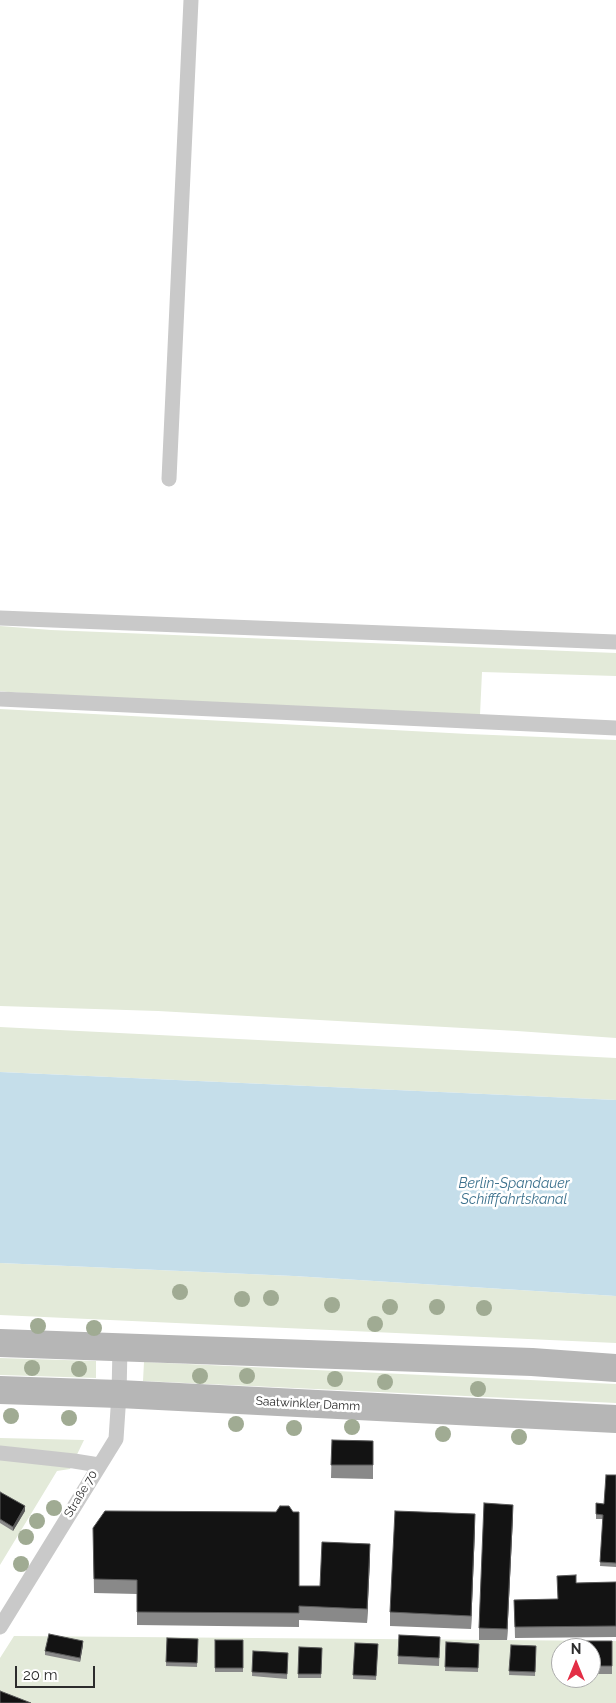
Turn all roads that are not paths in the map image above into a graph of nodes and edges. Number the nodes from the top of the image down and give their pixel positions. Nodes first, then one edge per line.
1 (191, 0) edge
2 (168, 479) dead end
3 (0, 618) edge
4 (616, 642) edge
5 (0, 699) edge
6 (616, 728) edge
7 (0, 1343) edge
8 (120, 1348) junction
9 (616, 1368) edge
10 (0, 1390) edge
11 (119, 1394) junction
12 (616, 1419) edge
13 (0, 1454) edge
14 (99, 1465) junction
15 (0, 1628) edge

1 - 2 lane
3 - 4 lane
5 - 6 lane
7 - 8 main road
8 - 9 main road
8 - 11 lane, Straße 70
10 - 11 main road, Saatwinkler Damm
11 - 12 main road, Saatwinkler Damm
11 - 14 lane, Straße 70
13 - 14 lane
14 - 15 lane, Straße 70

